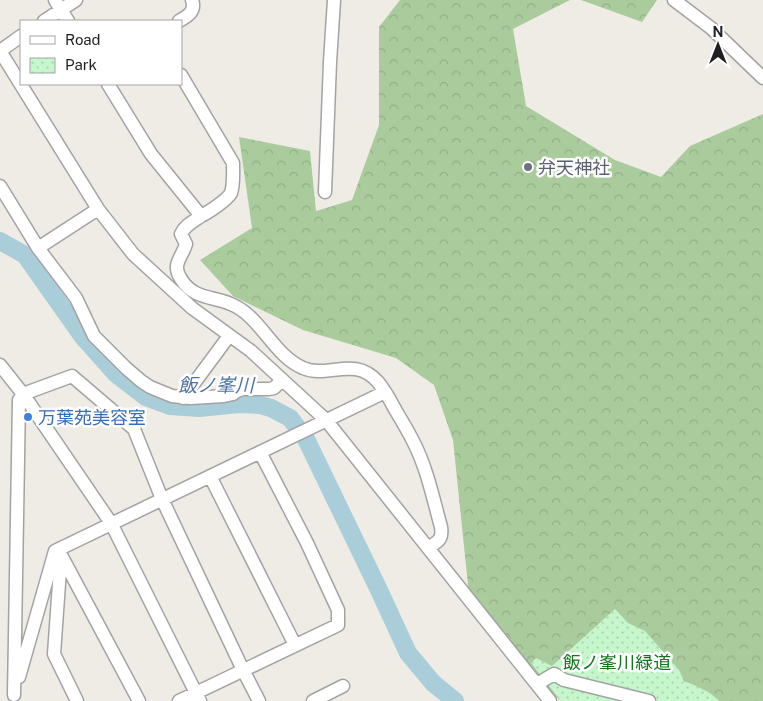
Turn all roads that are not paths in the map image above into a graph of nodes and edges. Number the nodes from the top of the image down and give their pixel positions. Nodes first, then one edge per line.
1 (76, 0) edge
2 (192, 0) edge
3 (334, 0) edge
4 (674, 0) edge
5 (58, 5) edge
6 (45, 20) edge
7 (67, 20) edge
8 (180, 20) edge
9 (20, 37) edge
10 (0, 51) edge
11 (182, 77) edge
12 (763, 78) edge
13 (20, 83) edge
14 (21, 85) edge
15 (109, 85) edge
16 (0, 186) edge
17 (325, 192) dead end
18 (98, 209) junction
19 (201, 216) junction
20 (38, 248) junction
21 (229, 336) junction
22 (0, 365) edge
23 (282, 380) junction
24 (385, 392) junction
25 (23, 394) junction
26 (183, 398) junction
27 (326, 420) junction
28 (260, 452) junction
29 (210, 476) junction
30 (162, 499) junction
31 (111, 523) junction
32 (428, 548) junction
33 (58, 553) junction
34 (295, 645) junction
35 (243, 670) junction
36 (564, 680) junction
37 (537, 684) junction
38 (343, 686) dead end
39 (589, 696) dead end
40 (198, 697) edge
41 (13, 698) edge
42 (319, 700) edge
43 (548, 700) edge
44 (78, 701) edge
45 (139, 701) edge
46 (179, 701) edge
47 (259, 701) edge
48 (649, 701) edge

1 - 5 street
2 - 8 street
3 - 17 street
4 - 12 street
5 - 6 street
5 - 7 street
9 - 10 street
10 - 13 street
11 - 19 street
14 - 18 street
15 - 19 street
16 - 20 street
18 - 20 street
18 - 21 street
19 - 24 street
20 - 26 street
21 - 23 street
21 - 26 street
22 - 25 street
23 - 26 street
23 - 27 street
24 - 27 street
24 - 32 street
25 - 30 street
25 - 31 street
25 - 41 street
27 - 28 street
27 - 32 street
28 - 29 street
28 - 34 street
29 - 30 street
29 - 34 street
30 - 31 street
30 - 35 street
31 - 33 street
31 - 40 street
32 - 37 street
33 - 41 street
33 - 44 street
33 - 45 street
34 - 35 street
35 - 40 street
35 - 47 street
36 - 37 street
36 - 39 street
36 - 48 street
37 - 43 street
38 - 42 street
40 - 46 street

